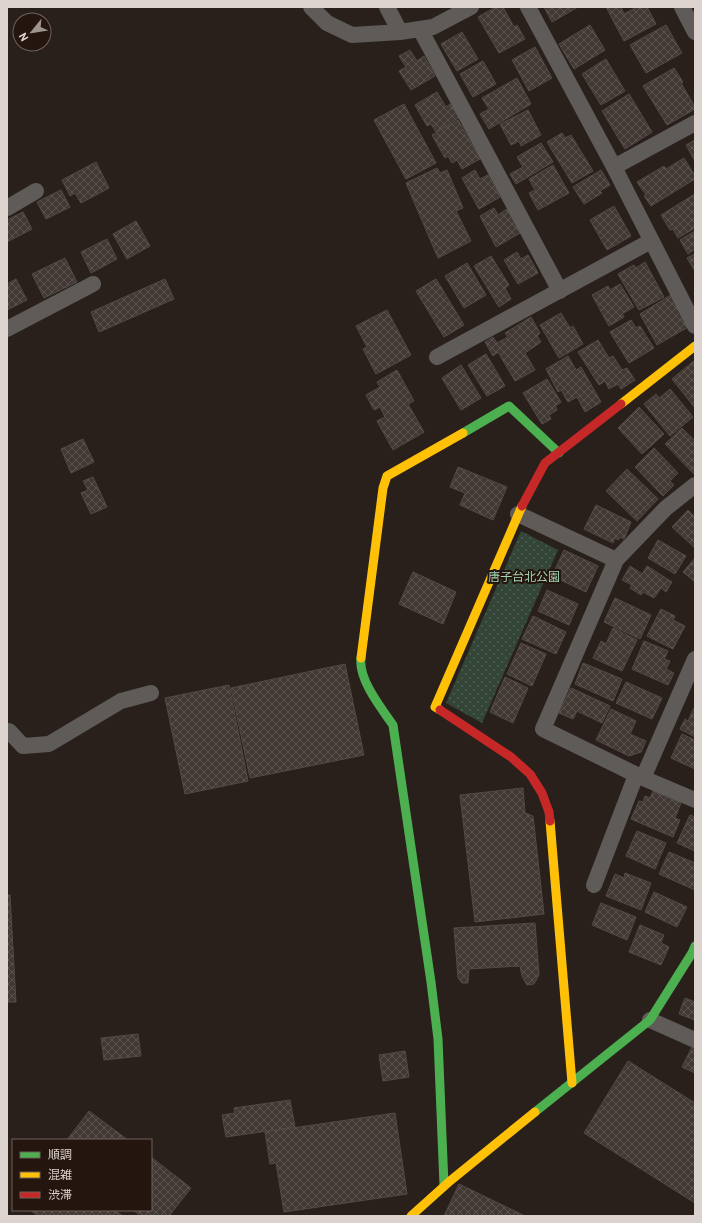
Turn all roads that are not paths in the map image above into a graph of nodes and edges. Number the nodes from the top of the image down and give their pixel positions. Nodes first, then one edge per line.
1 (311, 7) edge
2 (387, 7) edge
3 (471, 7) edge
4 (528, 7) edge
5 (682, 7) edge
6 (420, 29) junction
7 (400, 32) junction
8 (695, 32) edge
9 (695, 123) edge
10 (614, 167) junction
11 (36, 191) dead end
12 (7, 208) edge
13 (652, 241) junction
14 (93, 284) dead end
15 (560, 291) junction
16 (695, 326) edge
17 (7, 328) edge
18 (695, 346) edge
19 (437, 357) dead end
20 (559, 453) junction
21 (695, 485) edge
22 (518, 514) junction
23 (616, 560) junction
24 (695, 659) edge
25 (151, 693) dead end
26 (8, 730) edge
27 (640, 776) junction
28 (695, 800) edge
29 (594, 885) dead end
30 (695, 946) edge
31 (650, 1020) junction
32 (695, 1040) edge
33 (572, 1083) junction
34 (444, 1185) junction
35 (411, 1216) edge

1 - 7 street
2 - 7 street
3 - 6 street
4 - 10 street
5 - 8 street
6 - 7 street
6 - 15 street
9 - 10 street
10 - 13 street
11 - 12 street
13 - 15 street
13 - 16 street
14 - 17 street
15 - 19 street
18 - 20 street
20 - 22 street
20 - 34 street
21 - 23 street
22 - 23 street
22 - 33 street
23 - 27 street
24 - 27 street
25 - 26 street
27 - 28 street
27 - 29 street
30 - 31 street
31 - 32 street
31 - 33 street
33 - 34 street
34 - 35 street

